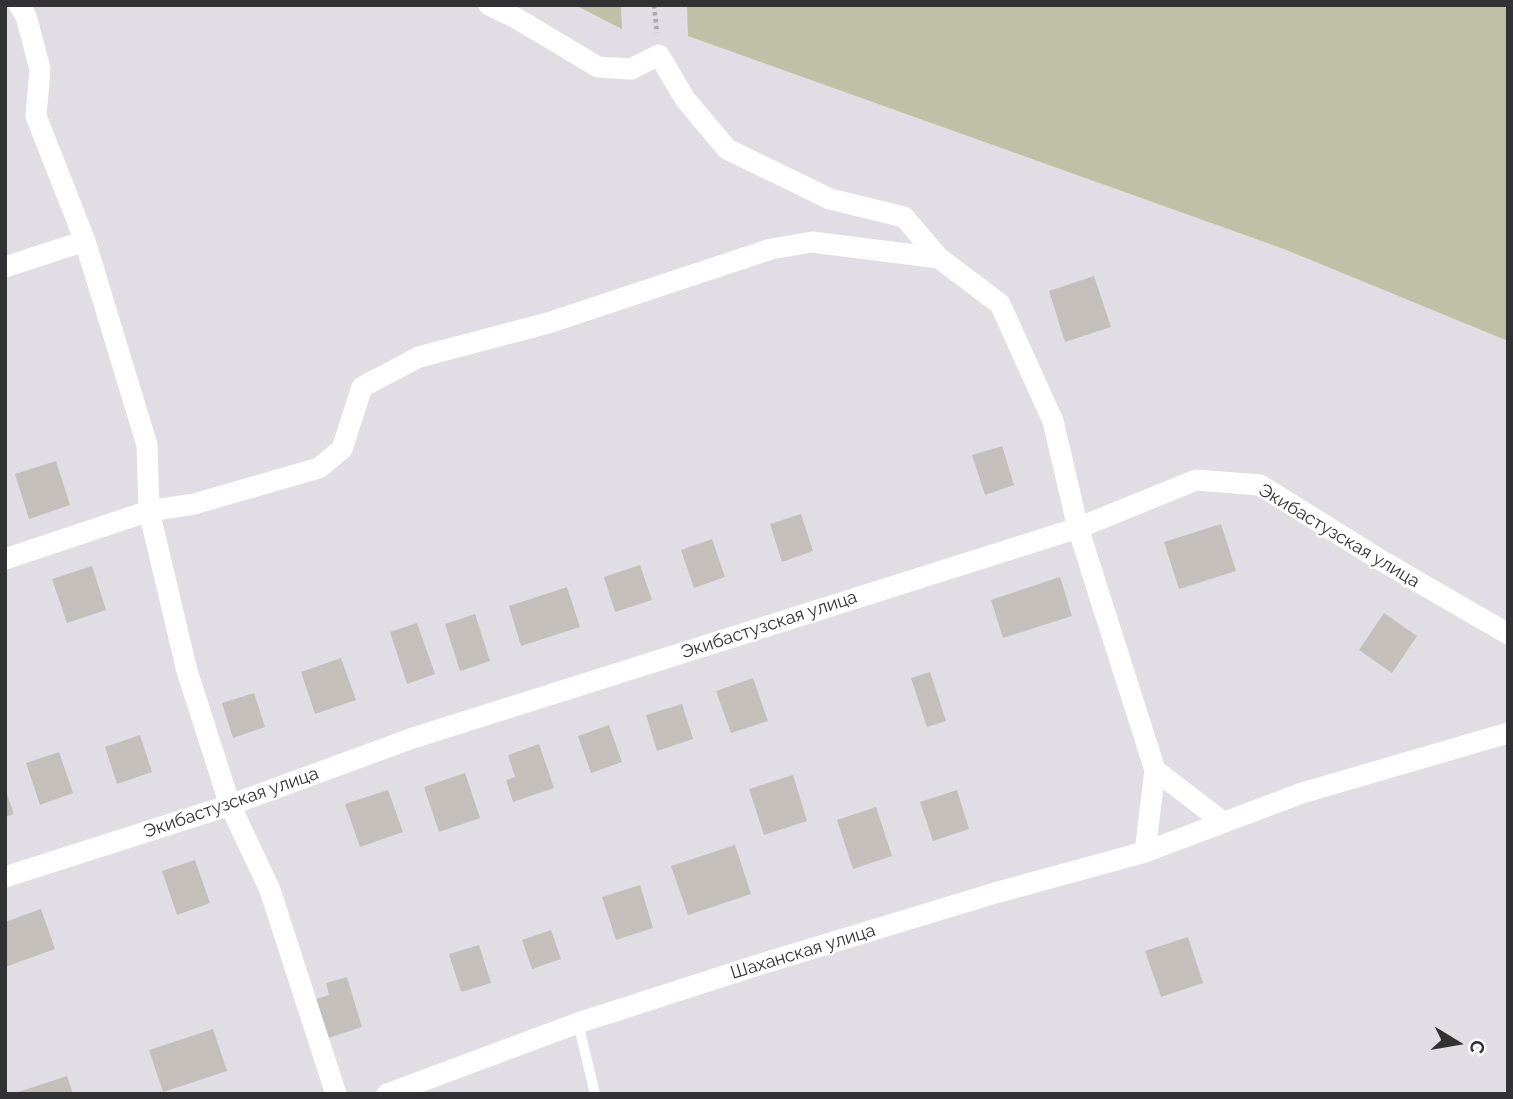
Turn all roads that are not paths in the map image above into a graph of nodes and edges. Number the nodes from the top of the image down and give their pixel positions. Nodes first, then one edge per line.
1 (19, 5) edge
2 (489, 5) edge
3 (85, 242) junction
4 (939, 258) junction
5 (5, 267) edge
6 (149, 511) junction
7 (1078, 528) junction
8 (5, 559) edge
9 (1508, 634) edge
10 (1508, 733) edge
11 (1155, 770) junction
12 (230, 805) junction
13 (1223, 822) junction
14 (1145, 852) junction
15 (5, 877) edge
16 (578, 1023) junction
17 (336, 1094) edge
18 (387, 1094) edge
19 (595, 1094) edge

1 - 3 street
2 - 4 street
3 - 5 street
3 - 6 street
4 - 6 street
4 - 7 street
6 - 8 street
6 - 12 street
7 - 9 street, Экибастузская улица
7 - 11 street
7 - 12 street, Экибастузская улица
10 - 13 street, Шаханская улица
11 - 13 street
11 - 14 street
12 - 15 street, Экибастузская улица
12 - 17 street
13 - 14 street, Шаханская улица
14 - 16 street, Шаханская улица
16 - 18 street, Шаханская улица
16 - 19 lane

